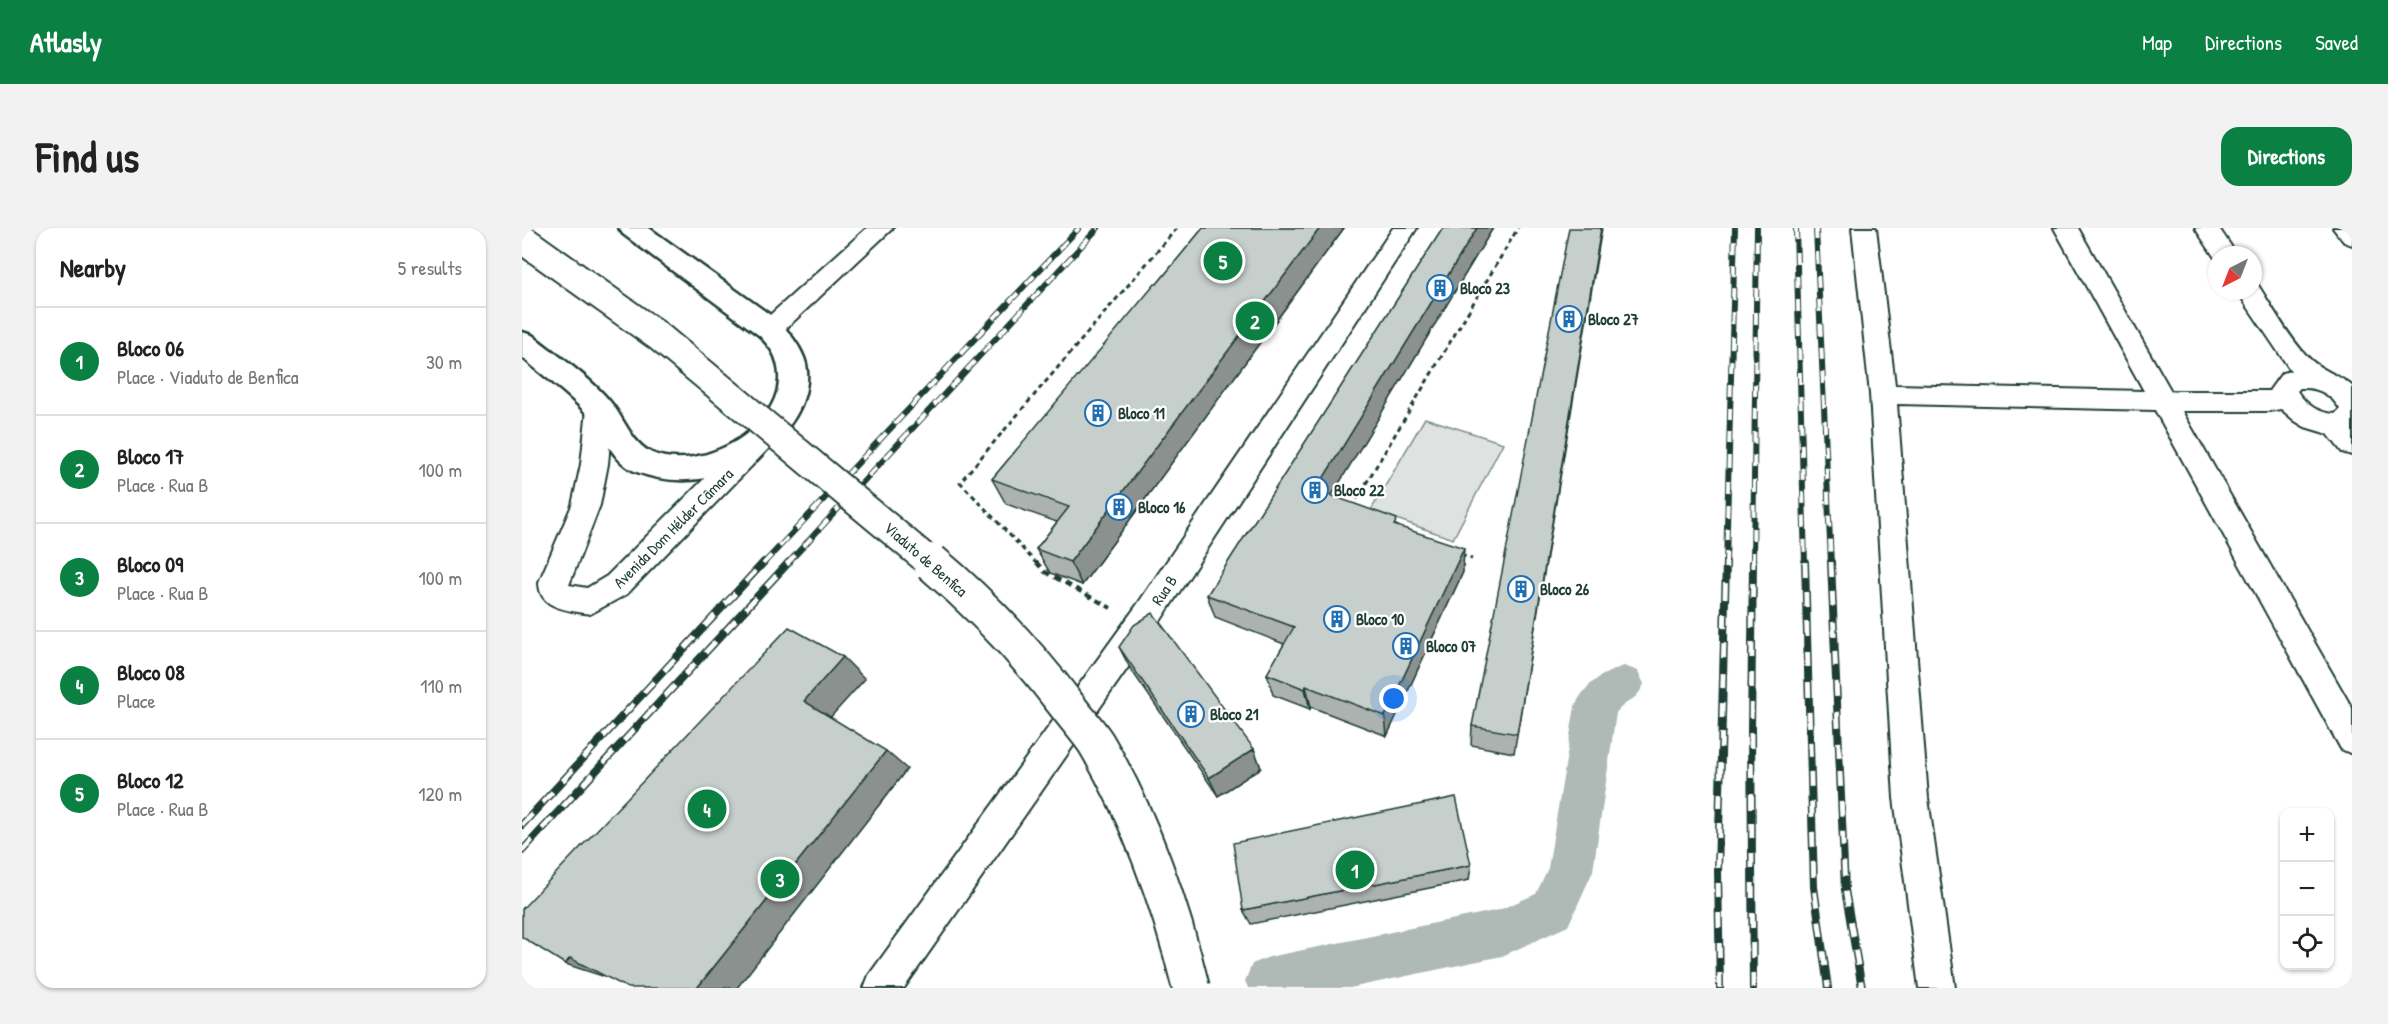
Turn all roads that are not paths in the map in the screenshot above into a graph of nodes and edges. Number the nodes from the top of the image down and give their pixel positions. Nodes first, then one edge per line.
1 (633, 228) edge
2 (881, 228) edge
3 (1405, 228) edge
4 (1864, 228) edge
5 (2066, 228) edge
6 (2206, 228) edge
7 (2345, 228) edge
8 (2352, 237) edge
9 (522, 239) edge
10 (2219, 246) edge
11 (2253, 300) edge
12 (771, 329) junction
13 (522, 342) edge
14 (2293, 386) junction
15 (1883, 394) junction
16 (2165, 401) junction
17 (600, 409) junction
18 (2349, 415) edge
19 (759, 441) junction
20 (2352, 739) edge
21 (887, 981) edge
22 (1191, 988) edge
23 (1937, 988) edge

1 - 12 main road
2 - 12 street
3 - 21 street, Rua B
4 - 15 street
5 - 16 street
6 - 10 street
7 - 8 street
9 - 22 main road, Viaduto de Benfica, bridge
11 - 14 street
12 - 19 main road
13 - 17 main road
14 - 16 street
14 - 18 street
14 - 18 street
15 - 16 street
15 - 23 street
16 - 20 street
17 - 19 main road
17 - 19 street, Avenida Dom Hélder Câmara

